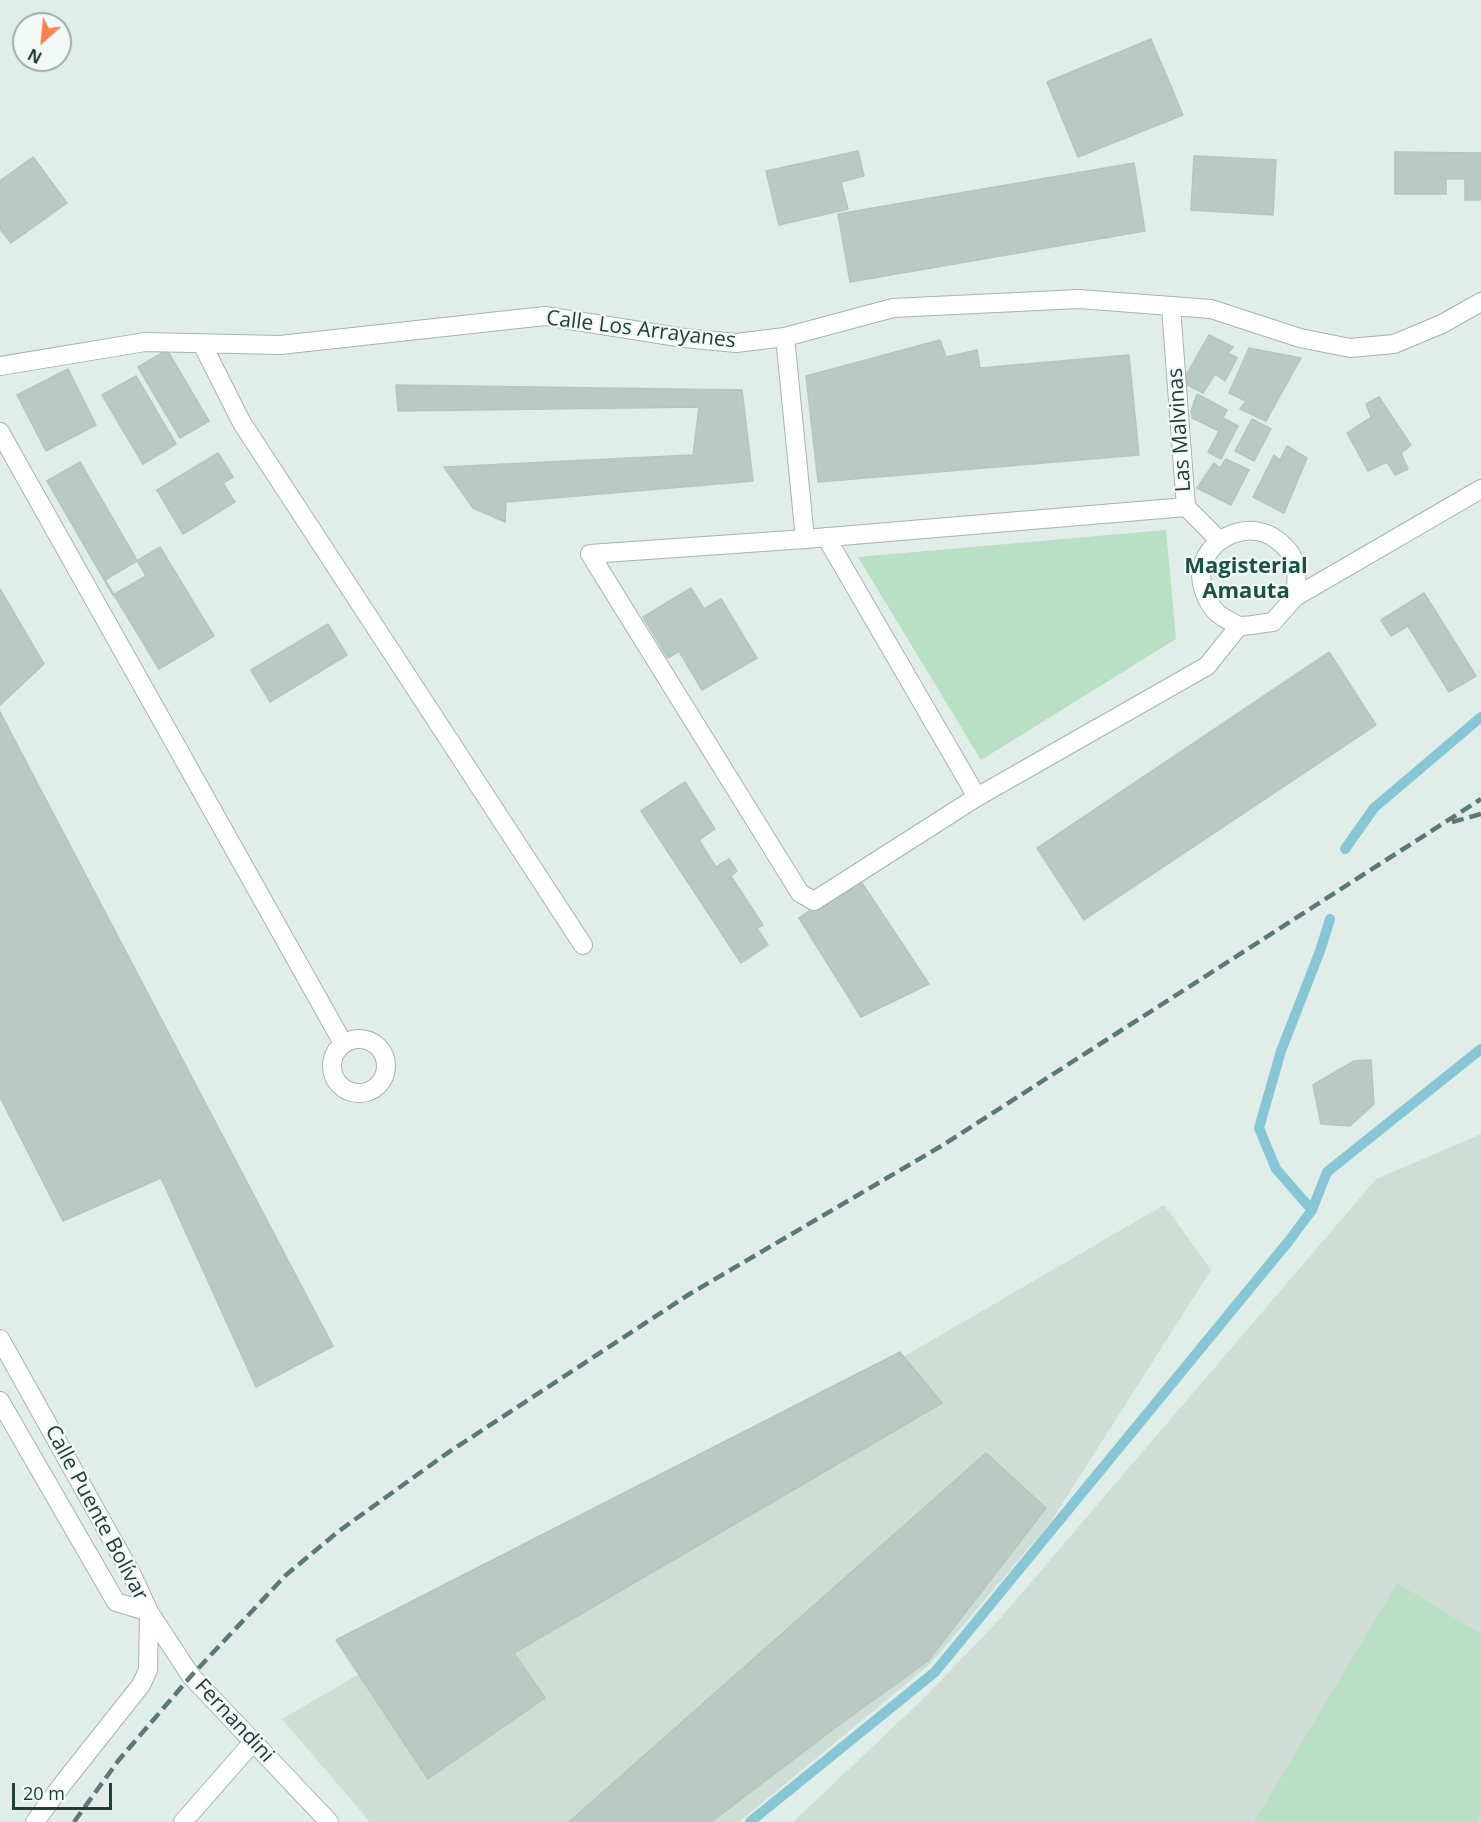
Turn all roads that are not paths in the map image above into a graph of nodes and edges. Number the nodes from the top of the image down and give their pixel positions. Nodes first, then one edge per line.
1 (1481, 302) edge
2 (1172, 307) junction
3 (785, 337) junction
4 (202, 344) junction
5 (0, 366) edge
6 (0, 432) edge
7 (1481, 489) edge
8 (1186, 507) junction
9 (826, 537) junction
10 (805, 538) junction
11 (1219, 540) junction
12 (1295, 597) junction
13 (1239, 626) junction
14 (977, 797) junction
15 (583, 945) dead end
16 (343, 1043) dead end
17 (0, 1339) edge
18 (0, 1401) edge
19 (149, 1612) junction
20 (253, 1742) junction
21 (35, 1822) edge
22 (183, 1822) edge
23 (329, 1822) edge

1 - 2 street, Calle Los Arrayanes
2 - 3 street, Calle Los Arrayanes
2 - 8 street, Las Malvinas
3 - 4 street, Calle Los Arrayanes
3 - 10 street
4 - 5 street, Calle Los Arrayanes
4 - 15 street
6 - 16 street
7 - 12 street
8 - 9 street
8 - 11 street, Las Malvinas
9 - 10 street
9 - 14 street
10 - 14 street
11 - 12 street
11 - 13 street
12 - 13 street
13 - 14 street
17 - 19 street, Calle Puente Bolívar
18 - 19 street, Calle Puente Bolívar
19 - 20 street, Fernandini
19 - 21 street
20 - 22 street
20 - 23 street, Fernandini

